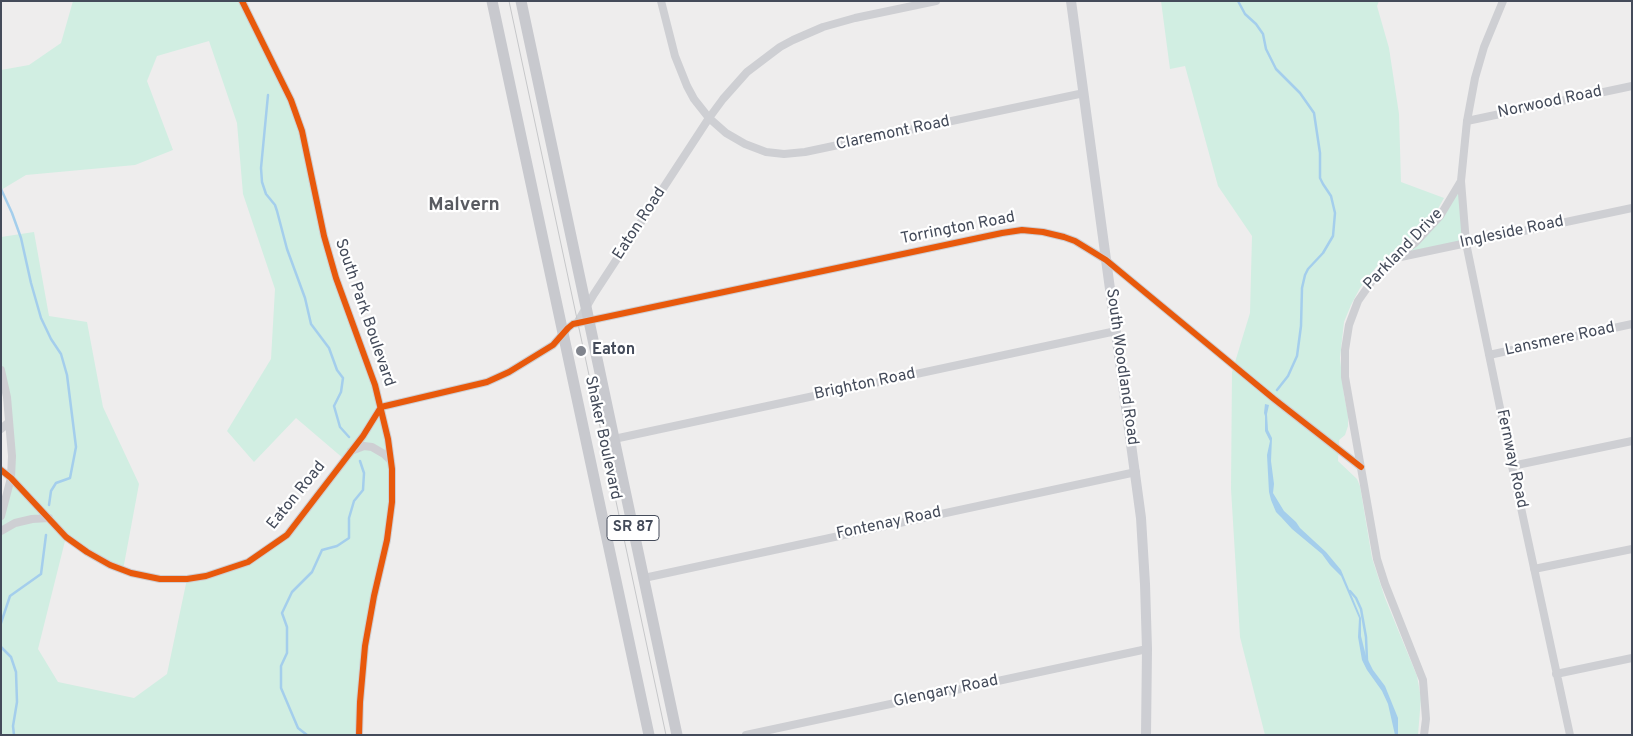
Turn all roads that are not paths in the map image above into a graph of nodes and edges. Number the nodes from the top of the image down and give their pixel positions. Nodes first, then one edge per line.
1 (242, 1) edge
2 (492, 1) edge
3 (521, 1) edge
4 (660, 1) edge
5 (936, 1) edge
6 (1072, 1) edge
7 (1503, 1) edge
8 (1632, 86) edge
9 (1084, 93) junction
10 (709, 118) junction
11 (1467, 121) junction
12 (1461, 181) junction
13 (1632, 208) edge
14 (1466, 243) junction
15 (1392, 259) junction
16 (1106, 260) junction
17 (586, 308) junction
18 (583, 322) junction
19 (1632, 324) edge
20 (1116, 331) junction
21 (563, 334) junction
22 (1489, 355) junction
23 (1, 370) edge
24 (381, 407) junction
25 (9, 422) junction
26 (1, 429) edge
27 (614, 439) junction
28 (1632, 441) edge
29 (349, 452) junction
30 (391, 461) junction
31 (1512, 466) junction
32 (1360, 468) junction
33 (1, 470) edge
34 (1136, 472) junction
35 (11, 478) junction
36 (1, 516) edge
37 (49, 518) junction
38 (1, 531) edge
39 (1632, 549) edge
40 (1534, 569) junction
41 (644, 578) junction
42 (1147, 649) junction
43 (1632, 658) edge
44 (1556, 674) junction
45 (359, 735) edge
46 (649, 735) edge
47 (677, 735) edge
48 (746, 735) edge
49 (1146, 735) edge
50 (1424, 735) edge
51 (1570, 735) edge

1 - 24 street, South Park Boulevard
2 - 21 main road, Shaker Boulevard / SR 87
3 - 17 main road, Shaker Boulevard / SR 87
4 - 10 street, Claremont Road
5 - 10 street, Eaton Road
6 - 9 street, South Woodland Road
7 - 11 street, Parkland Drive
8 - 11 street, Norwood Road
9 - 10 street, Claremont Road
9 - 16 street, South Woodland Road
10 - 17 street, Eaton Road
11 - 12 street, Parkland Drive
12 - 14 street, Fernway Road
12 - 15 street, Parkland Drive
13 - 14 street, Ingleside Road
14 - 15 street, Ingleside Road
14 - 22 street, Fernway Road
15 - 32 street, Parkland Drive
16 - 18 street, Torrington Road
16 - 20 street, South Woodland Road
16 - 32 street, Torrington Road
17 - 18 main road, Shaker Boulevard / SR 87
18 - 21 street
18 - 27 main road, Shaker Boulevard / SR 87
19 - 22 street, Lansmere Road
20 - 27 street, Brighton Road
20 - 34 street, South Woodland Road
21 - 24 street
21 - 46 main road, Shaker Boulevard / SR 87
22 - 31 street, Fernway Road
23 - 25 street
24 - 29 street, Eaton Road
24 - 30 street, South Park Boulevard
25 - 26 street
25 - 35 street
27 - 41 main road, Shaker Boulevard / SR 87
28 - 31 street
29 - 30 street
29 - 37 street, Eaton Road
30 - 45 street, South Park Boulevard
31 - 40 street, Fernway Road
32 - 50 street, Parkland Drive
33 - 35 street, Eaton Road
34 - 41 street, Fontenay Road
34 - 42 street, South Woodland Road
35 - 36 street
35 - 37 street, Eaton Road
37 - 38 street
39 - 40 street
40 - 44 street, Fernway Road
41 - 47 main road, Shaker Boulevard / SR 87
42 - 48 street, Glengary Road
42 - 49 street, South Woodland Road
43 - 44 street
44 - 51 street, Fernway Road

